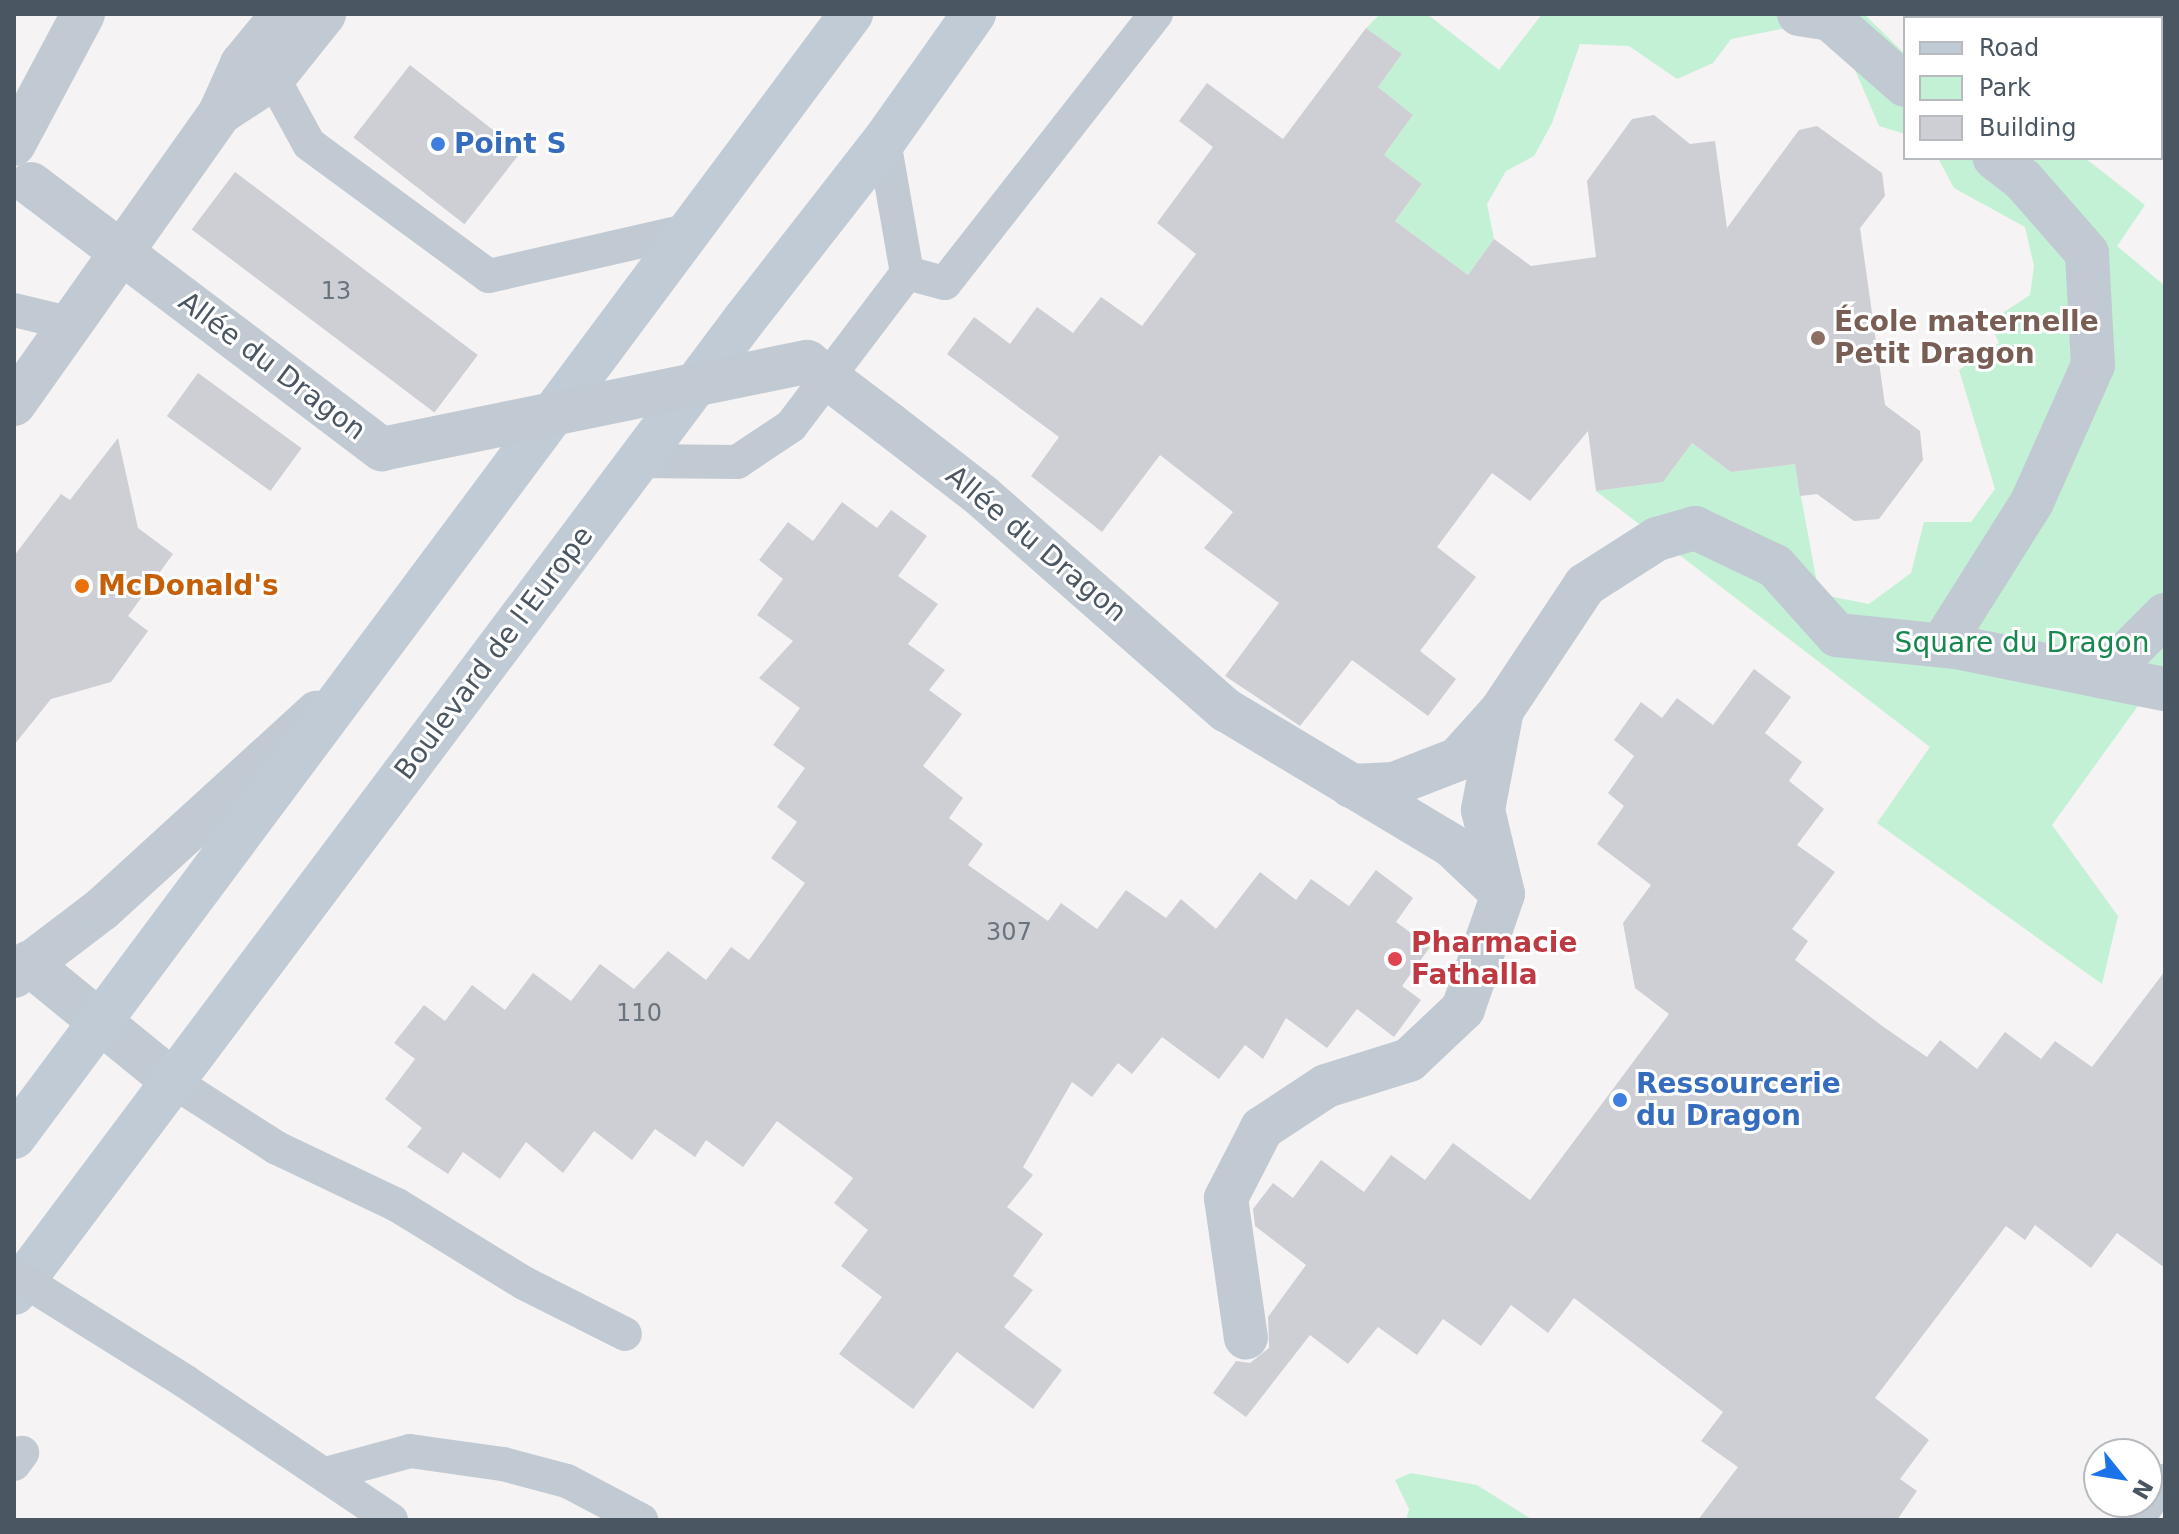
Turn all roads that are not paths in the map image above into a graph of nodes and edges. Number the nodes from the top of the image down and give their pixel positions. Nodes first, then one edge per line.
1 (83, 14) edge
2 (283, 14) edge
3 (324, 14) edge
4 (851, 14) edge
5 (974, 14) edge
6 (1156, 14) edge
7 (1799, 14) edge
8 (273, 78) junction
9 (1903, 83) edge
10 (220, 113) junction
11 (884, 141) junction
12 (14, 144) edge
13 (1998, 160) edge
14 (22, 174) edge
15 (690, 230) junction
16 (907, 273) junction
17 (14, 310) edge
18 (72, 324) junction
19 (14, 404) edge
20 (639, 461) junction
21 (2165, 615) edge
22 (1942, 645) junction
23 (2103, 677) junction
24 (354, 679) junction
25 (2165, 689) edge
26 (1502, 710) junction
27 (1351, 786) junction
28 (1503, 894) junction
29 (19, 965) edge
30 (99, 1025) junction
31 (174, 1082) junction
32 (14, 1137) edge
33 (14, 1274) edge
34 (14, 1293) edge
35 (625, 1334) dead end
36 (1246, 1338) dead end
37 (326, 1474) junction
38 (2165, 1481) edge
39 (391, 1520) edge
40 (641, 1520) edge
41 (2136, 1520) edge

1 - 12 street
2 - 10 street
3 - 8 street
4 - 15 main road
5 - 11 main road, Boulevard de l'Europe
6 - 16 lane
7 - 9 street
8 - 10 street
8 - 15 lane
10 - 18 street
11 - 16 lane
11 - 20 main road, Boulevard de l'Europe
13 - 22 street
14 - 27 street, Allée du Dragon, bridge
15 - 24 main road
16 - 20 lane
17 - 18 lane
18 - 19 street
20 - 31 main road, Boulevard de l'Europe
21 - 23 street
22 - 23 street
22 - 26 street
23 - 25 street
24 - 29 street
24 - 30 main road
26 - 27 street
26 - 28 street
27 - 28 street, Allée du Dragon
28 - 36 street
29 - 30 street
30 - 31 street
30 - 32 main road
31 - 34 main road, Boulevard de l'Europe
31 - 35 lane
33 - 37 lane, bridge
37 - 39 lane
37 - 40 lane
38 - 41 lane

